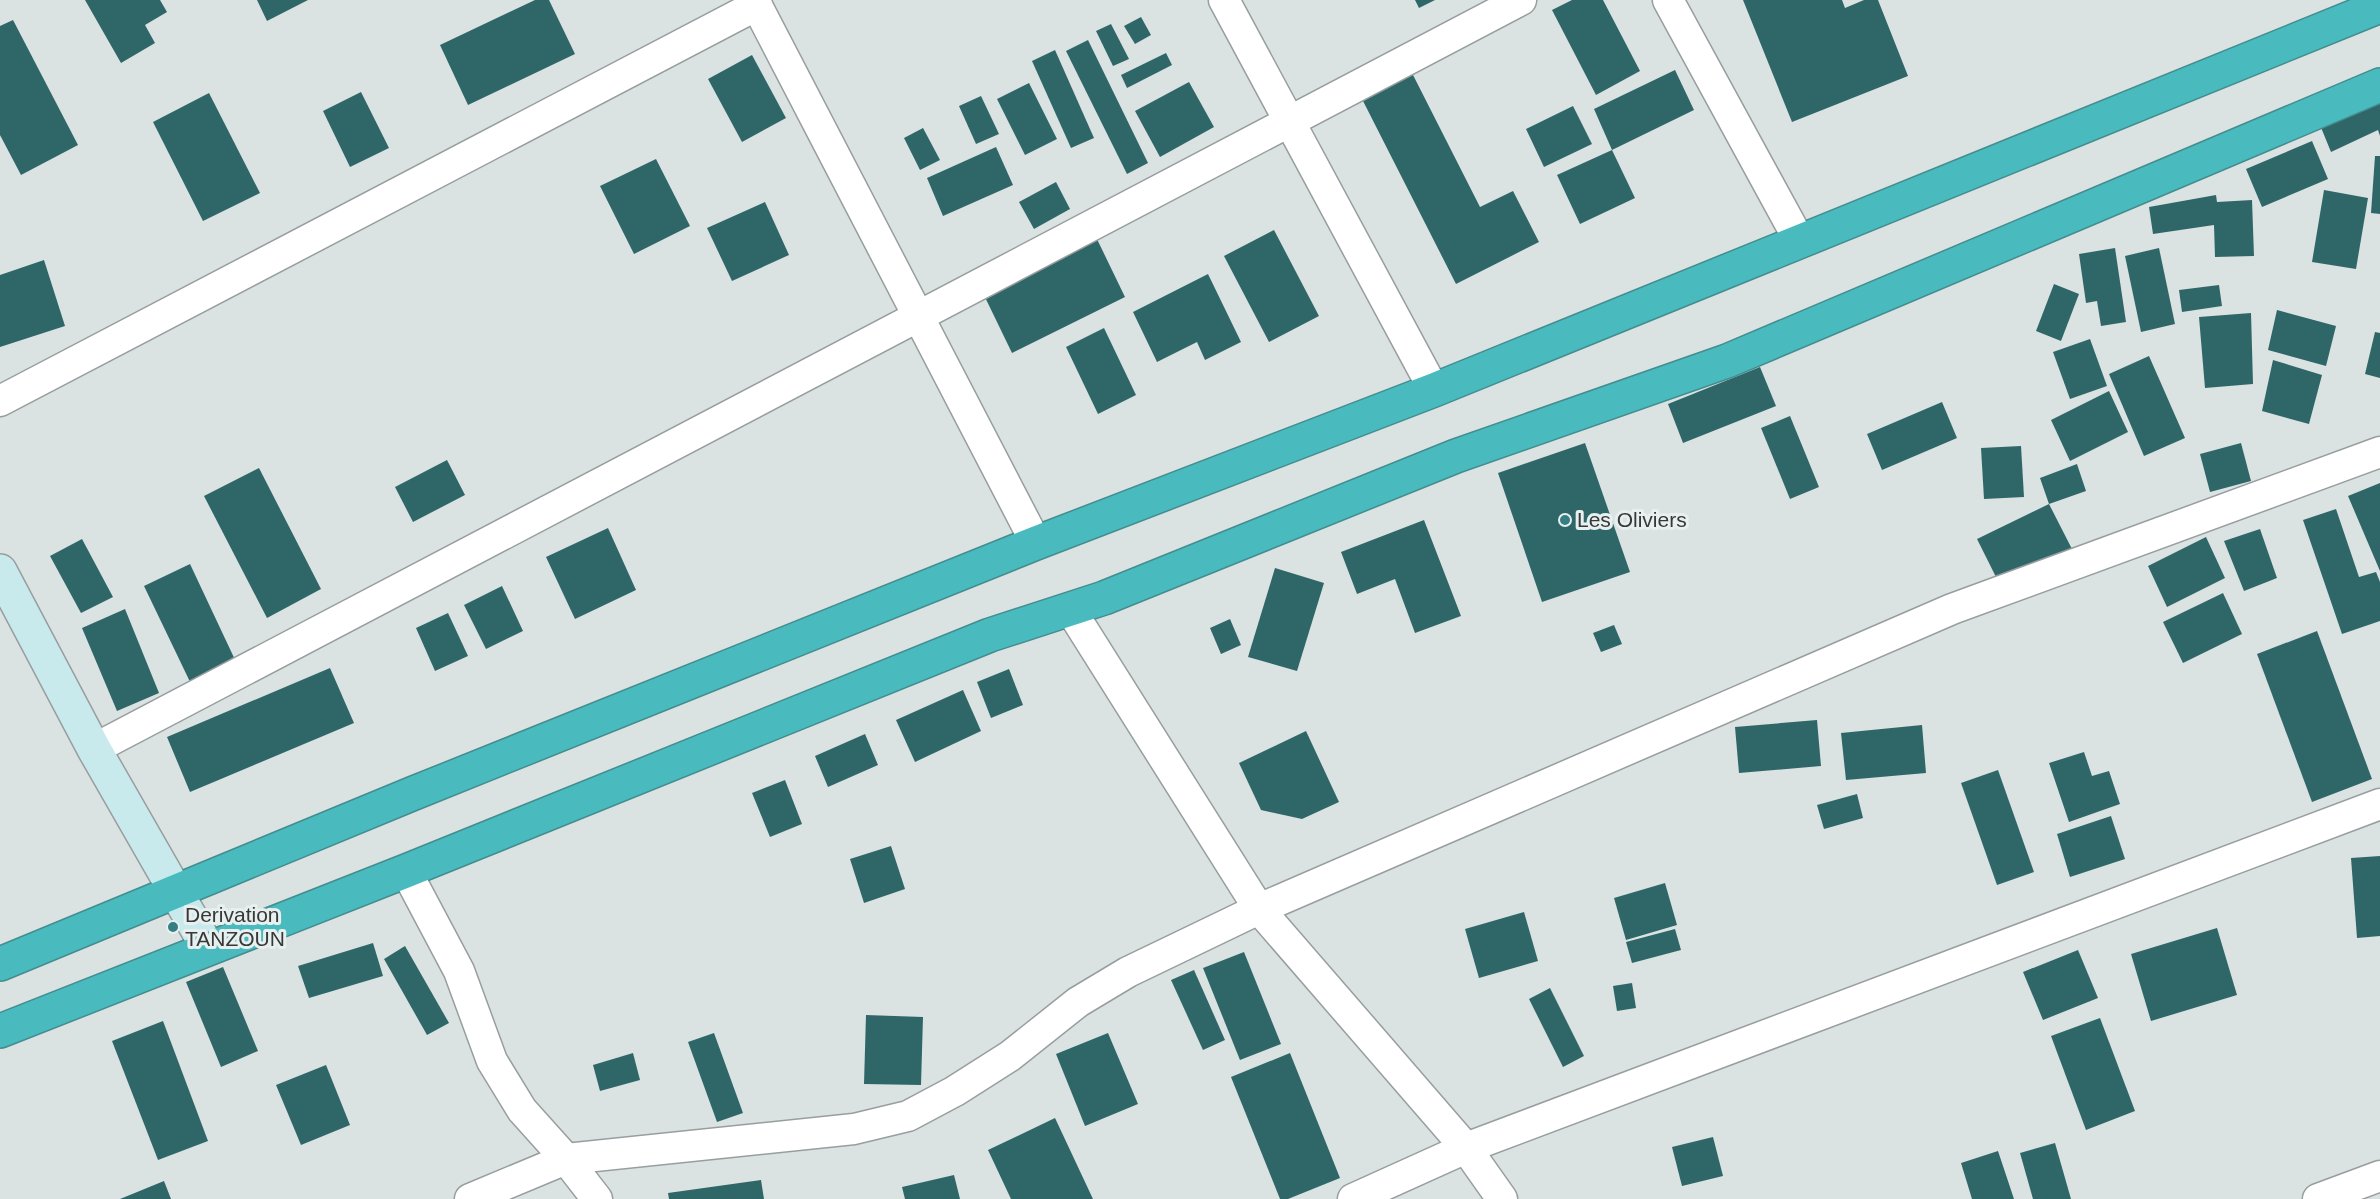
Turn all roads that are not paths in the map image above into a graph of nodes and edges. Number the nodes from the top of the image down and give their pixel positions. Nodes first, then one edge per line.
1 (1224, 0) edge
2 (1521, 0) edge
3 (1668, 0) edge
4 (755, 2) edge
5 (2380, 6) edge
6 (2380, 85) edge
7 (1288, 122) junction
8 (1799, 240) junction
9 (919, 316) junction
10 (1434, 390) junction
11 (0, 401) edge
12 (2380, 452) edge
13 (1036, 543) junction
14 (0, 571) edge
15 (1070, 609) junction
16 (94, 749) junction
17 (2380, 804) edge
18 (406, 871) junction
19 (175, 891) junction
20 (1259, 909) junction
21 (208, 948) junction
22 (0, 964) edge
23 (0, 1031) edge
24 (1466, 1148) junction
25 (566, 1160) junction
26 (2380, 1176) edge
27 (470, 1199) edge
28 (597, 1199) edge
29 (1353, 1199) edge
30 (1502, 1199) edge
31 (2318, 1199) edge

1 - 7 street
2 - 7 street
3 - 8 street
4 - 9 street
4 - 11 street
5 - 8 highway
6 - 15 highway
7 - 9 street
7 - 10 street
8 - 10 highway
9 - 13 street
9 - 16 street
10 - 13 highway
12 - 20 street
13 - 19 highway
14 - 16 street
15 - 18 highway
15 - 20 street
16 - 19 street
17 - 24 street
18 - 21 highway
18 - 25 street
19 - 21 street
19 - 22 highway
20 - 24 street
20 - 25 street
21 - 23 highway
24 - 29 street
24 - 30 street
25 - 27 street
25 - 28 street
26 - 31 street

